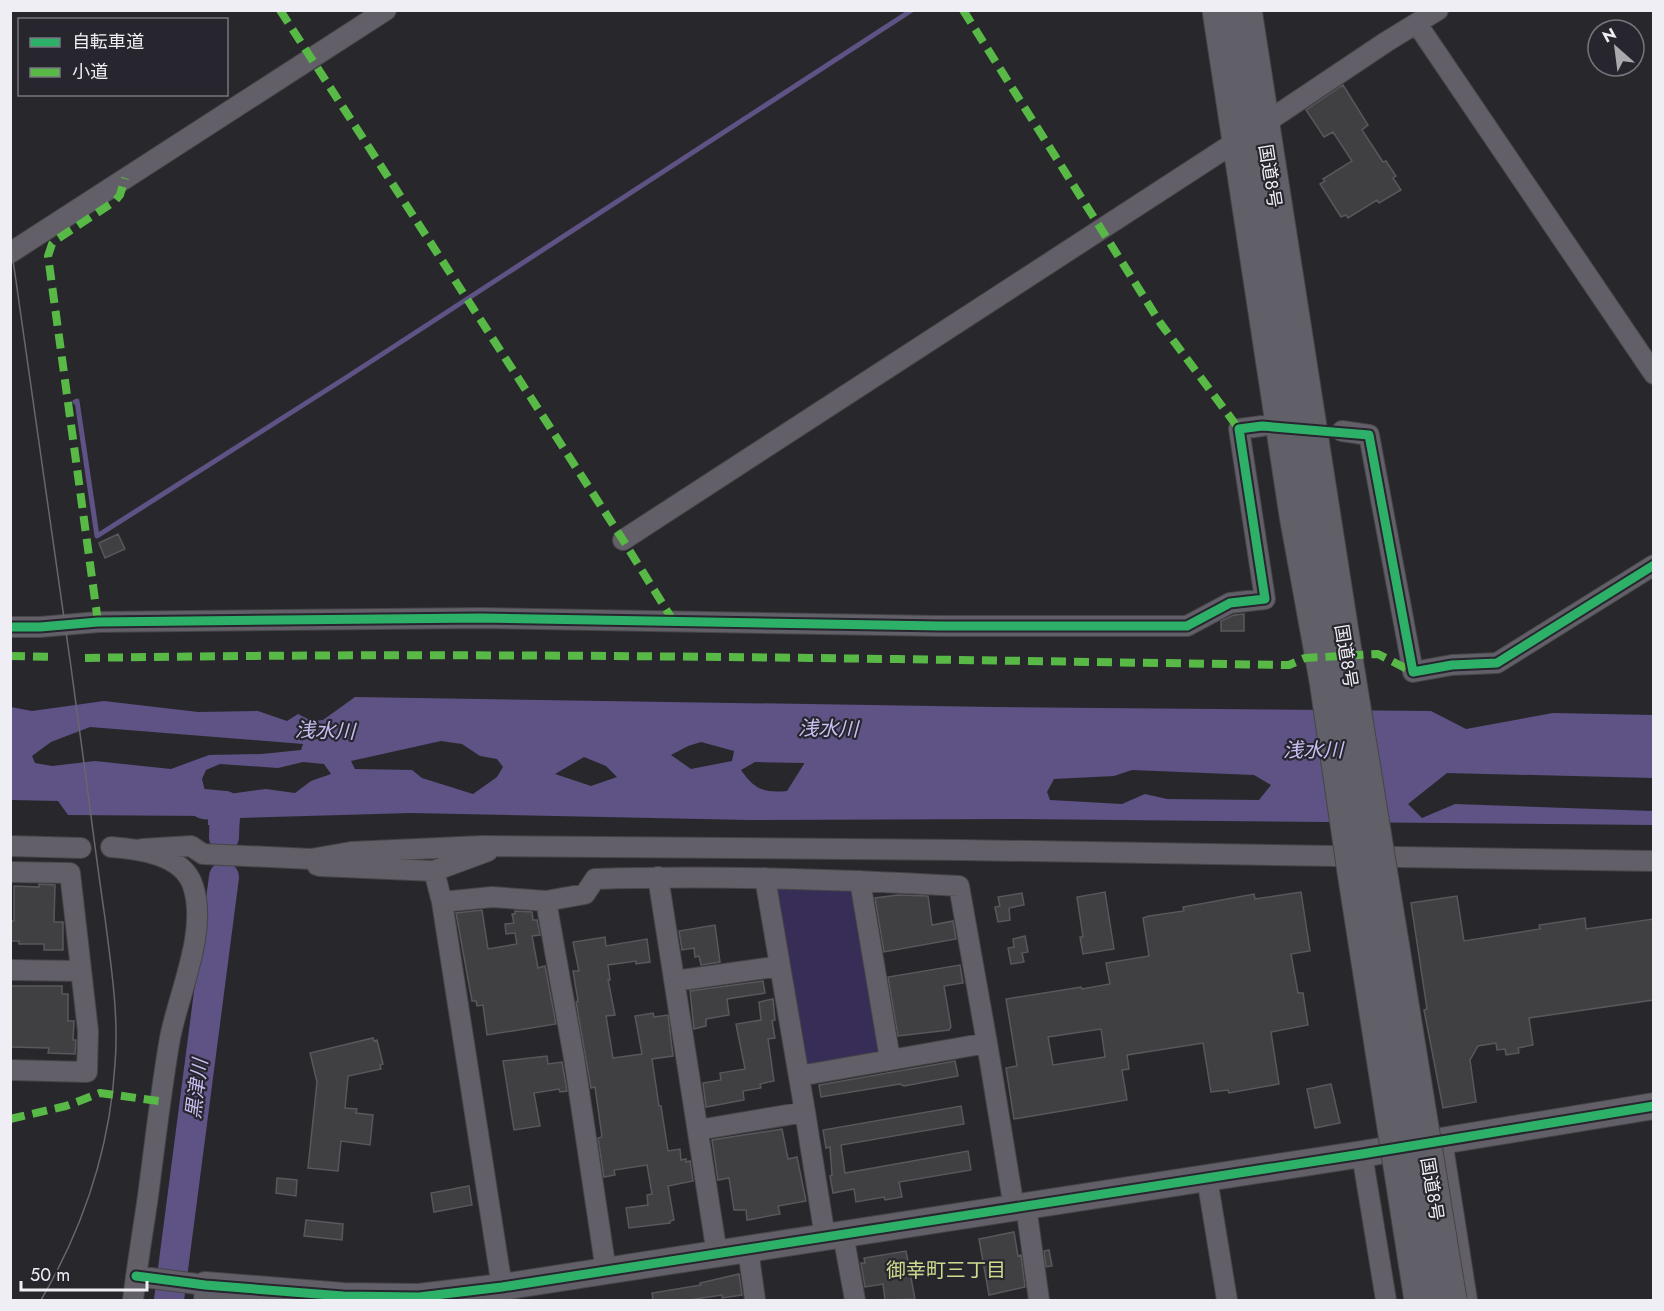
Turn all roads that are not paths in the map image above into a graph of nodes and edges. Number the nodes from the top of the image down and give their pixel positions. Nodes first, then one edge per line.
1 (386, 10) edge
2 (1219, 10) edge
3 (1245, 10) edge
4 (1438, 10) edge
5 (1418, 24) junction
6 (1251, 132) junction
7 (10, 253) edge
8 (1653, 374) edge
9 (1262, 426) dead end
10 (1342, 431) dead end
11 (623, 540) dead end
12 (1653, 565) edge
13 (10, 627) edge
14 (1337, 678) junction
15 (10, 846) edge
16 (502, 846) junction
17 (111, 847) dead end
18 (81, 848) dead end
19 (142, 849) junction
20 (311, 859) junction
21 (1653, 861) edge
22 (434, 871) junction
23 (10, 872) edge
24 (658, 877) junction
25 (765, 878) junction
26 (860, 881) junction
27 (546, 901) junction
28 (442, 902) junction
29 (780, 966) junction
30 (10, 970) edge
31 (81, 971) junction
32 (675, 981) junction
33 (987, 1043) junction
34 (890, 1059) junction
35 (10, 1070) edge
36 (799, 1076) junction
37 (1653, 1107) edge
38 (806, 1112) junction
39 (698, 1130) junction
40 (1442, 1140) junction
41 (1362, 1154) junction
42 (1207, 1178) junction
43 (1020, 1207) junction
44 (834, 1236) junction
45 (748, 1249) junction
46 (717, 1254) junction
47 (606, 1271) junction
48 (136, 1276) junction
49 (205, 1293) edge
50 (503, 1294) edge
51 (133, 1300) edge
52 (755, 1300) edge
53 (855, 1300) edge
54 (1039, 1300) edge
55 (1227, 1300) edge
56 (1386, 1300) edge
57 (1421, 1300) edge
58 (1450, 1300) edge
59 (1467, 1300) edge

1 - 7 street
2 - 6 highway, 国道8号
3 - 6 highway, 国道8号
4 - 5 street
5 - 6 street
5 - 8 street
6 - 11 street
6 - 14 highway, 国道8号
9 - 13 street
10 - 12 street
14 - 57 highway, 国道8号, bridge
14 - 58 highway, 国道8号, bridge
15 - 18 street
16 - 20 street
16 - 21 street
16 - 22 street
17 - 19 street
19 - 20 street
19 - 48 street
20 - 22 street
22 - 28 street
23 - 31 street
24 - 25 street
24 - 27 street
24 - 32 street
25 - 26 street
25 - 29 street
26 - 33 street
26 - 34 street
27 - 28 street
27 - 47 street
28 - 50 street
29 - 32 street
29 - 36 street
30 - 31 street
31 - 35 street
32 - 39 street
33 - 34 street
33 - 43 street
34 - 36 street
36 - 38 street
37 - 40 street
38 - 39 street
38 - 44 street
39 - 46 street
40 - 41 street
40 - 59 street
41 - 42 street
41 - 56 street
42 - 43 street
42 - 55 street
43 - 44 street
43 - 54 street
44 - 45 street
44 - 53 street
45 - 46 street
45 - 52 street
46 - 47 street
47 - 50 street
48 - 49 street
48 - 51 street
49 - 50 street

